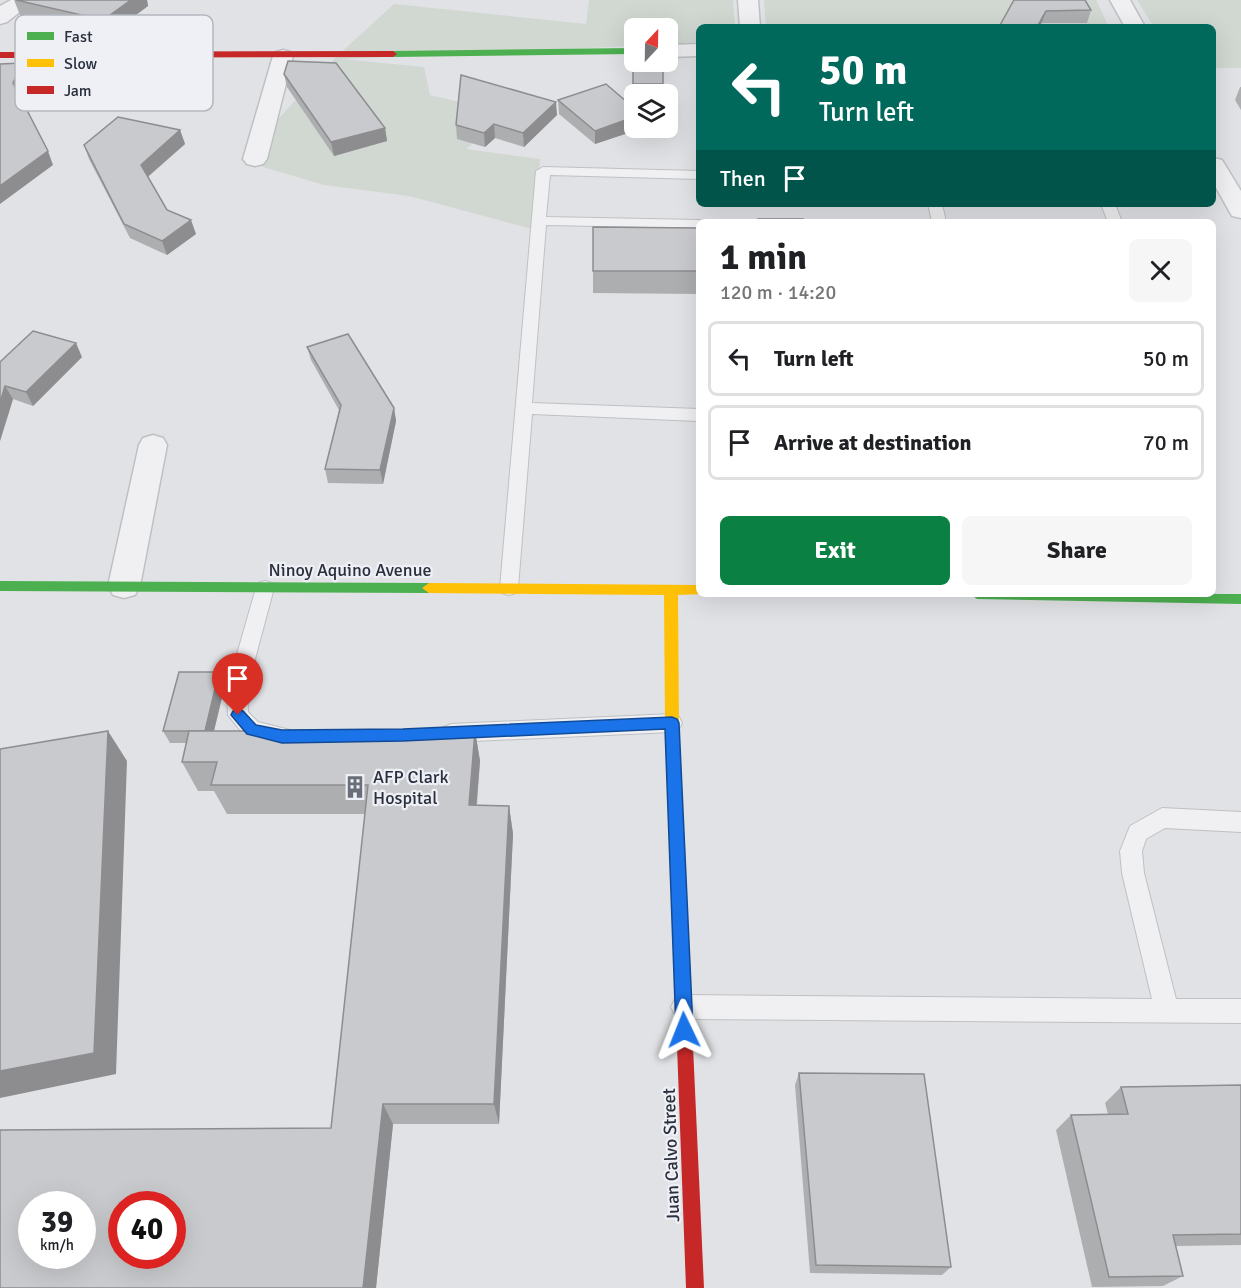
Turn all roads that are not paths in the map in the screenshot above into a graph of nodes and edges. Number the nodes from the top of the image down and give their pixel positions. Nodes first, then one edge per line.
1 (25, 0) edge
2 (748, 0) edge
3 (1120, 0) edge
4 (0, 18) edge
5 (750, 24) edge
6 (1133, 24) edge
7 (696, 50) edge
8 (624, 51) edge
9 (678, 51) edge
10 (0, 55) edge
11 (15, 55) edge
12 (213, 56) edge
13 (283, 56) junction
14 (255, 159) dead end
15 (1216, 174) edge
16 (696, 175) edge
17 (1241, 211) edge
18 (539, 221) junction
19 (696, 224) edge
20 (523, 408) junction
21 (696, 415) edge
22 (153, 445) dead end
23 (0, 586) edge
24 (124, 586) junction
25 (265, 588) junction
26 (509, 588) junction
27 (671, 589) junction
28 (696, 590) edge
29 (1148, 597) edge
30 (1241, 599) edge
31 (672, 723) junction
32 (427, 734) edge
33 (304, 736) edge
34 (1241, 822) edge
35 (683, 1007) junction
36 (1167, 1011) junction
37 (1241, 1011) edge
38 (695, 1288) edge

1 - 4 street
2 - 5 street
3 - 6 street
7 - 9 street
8 - 13 street
10 - 11 street
12 - 13 street
13 - 14 street
15 - 17 street
16 - 18 lane
18 - 19 lane
18 - 20 lane
20 - 21 lane
20 - 26 lane
22 - 24 street
23 - 24 street, Ninoy Aquino Avenue
24 - 25 street, Ninoy Aquino Avenue
25 - 26 street, Ninoy Aquino Avenue
25 - 33 lane
26 - 27 street, Ninoy Aquino Avenue
27 - 28 street, Ninoy Aquino Avenue
27 - 31 street, Juan Calvo Street
29 - 30 street
31 - 32 lane
31 - 35 street, Juan Calvo Street
34 - 36 lane
35 - 36 lane
35 - 38 street, Juan Calvo Street
36 - 37 lane

